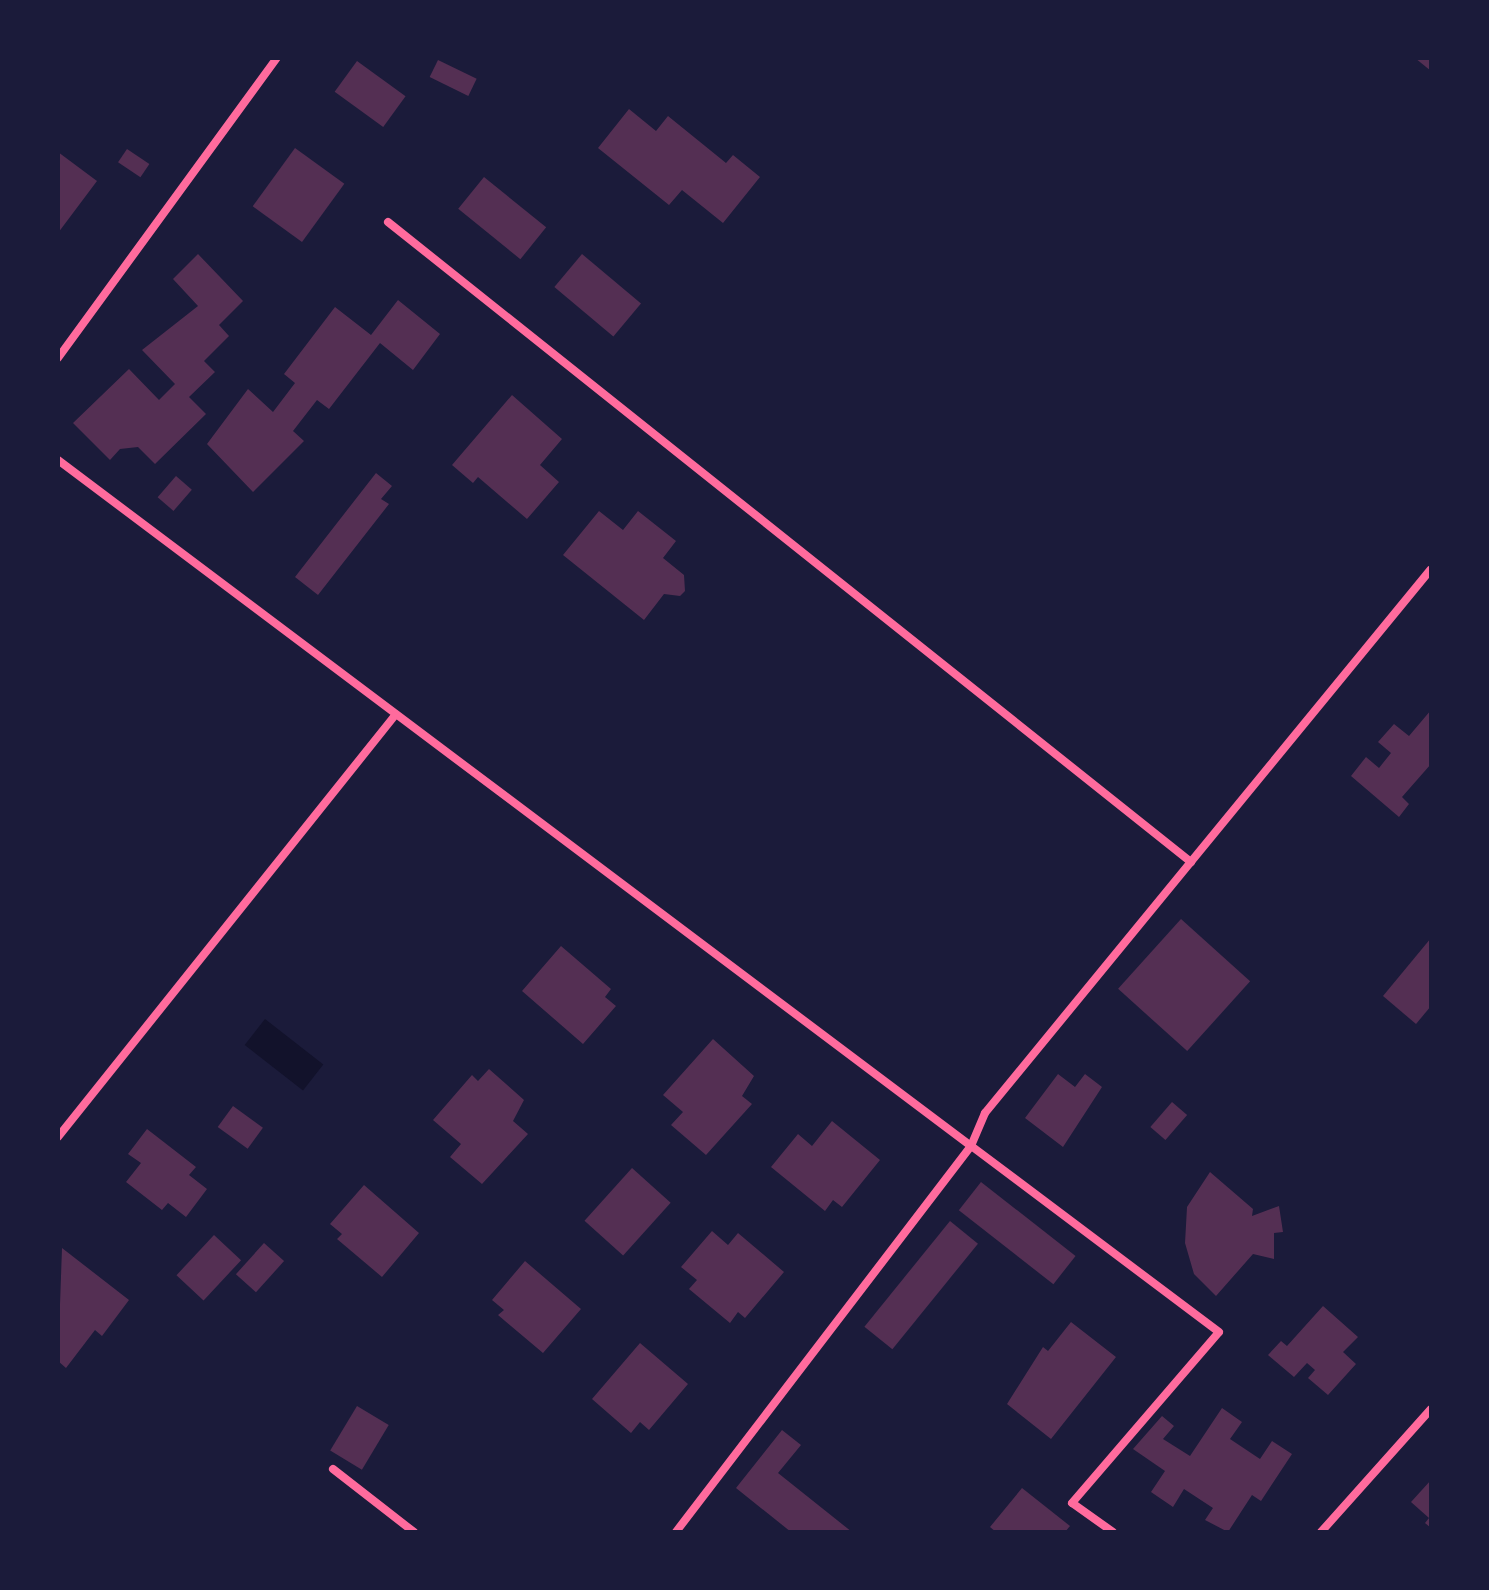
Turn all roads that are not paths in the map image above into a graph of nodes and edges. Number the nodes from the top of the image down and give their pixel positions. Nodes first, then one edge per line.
1 (277, 58) edge
2 (388, 222) dead end
3 (58, 358) edge
4 (58, 460) edge
5 (1431, 569) edge
6 (396, 714) junction
7 (1191, 862) junction
8 (58, 1137) edge
9 (971, 1146) junction
10 (1431, 1409) edge
11 (333, 1469) dead end
12 (414, 1532) edge
13 (676, 1532) edge
14 (1113, 1532) edge
15 (1321, 1532) edge

1 - 3 street
2 - 7 street
4 - 6 street
5 - 7 street
6 - 8 street
6 - 9 street
7 - 9 street
9 - 13 street
9 - 14 street
10 - 15 street
11 - 12 street

